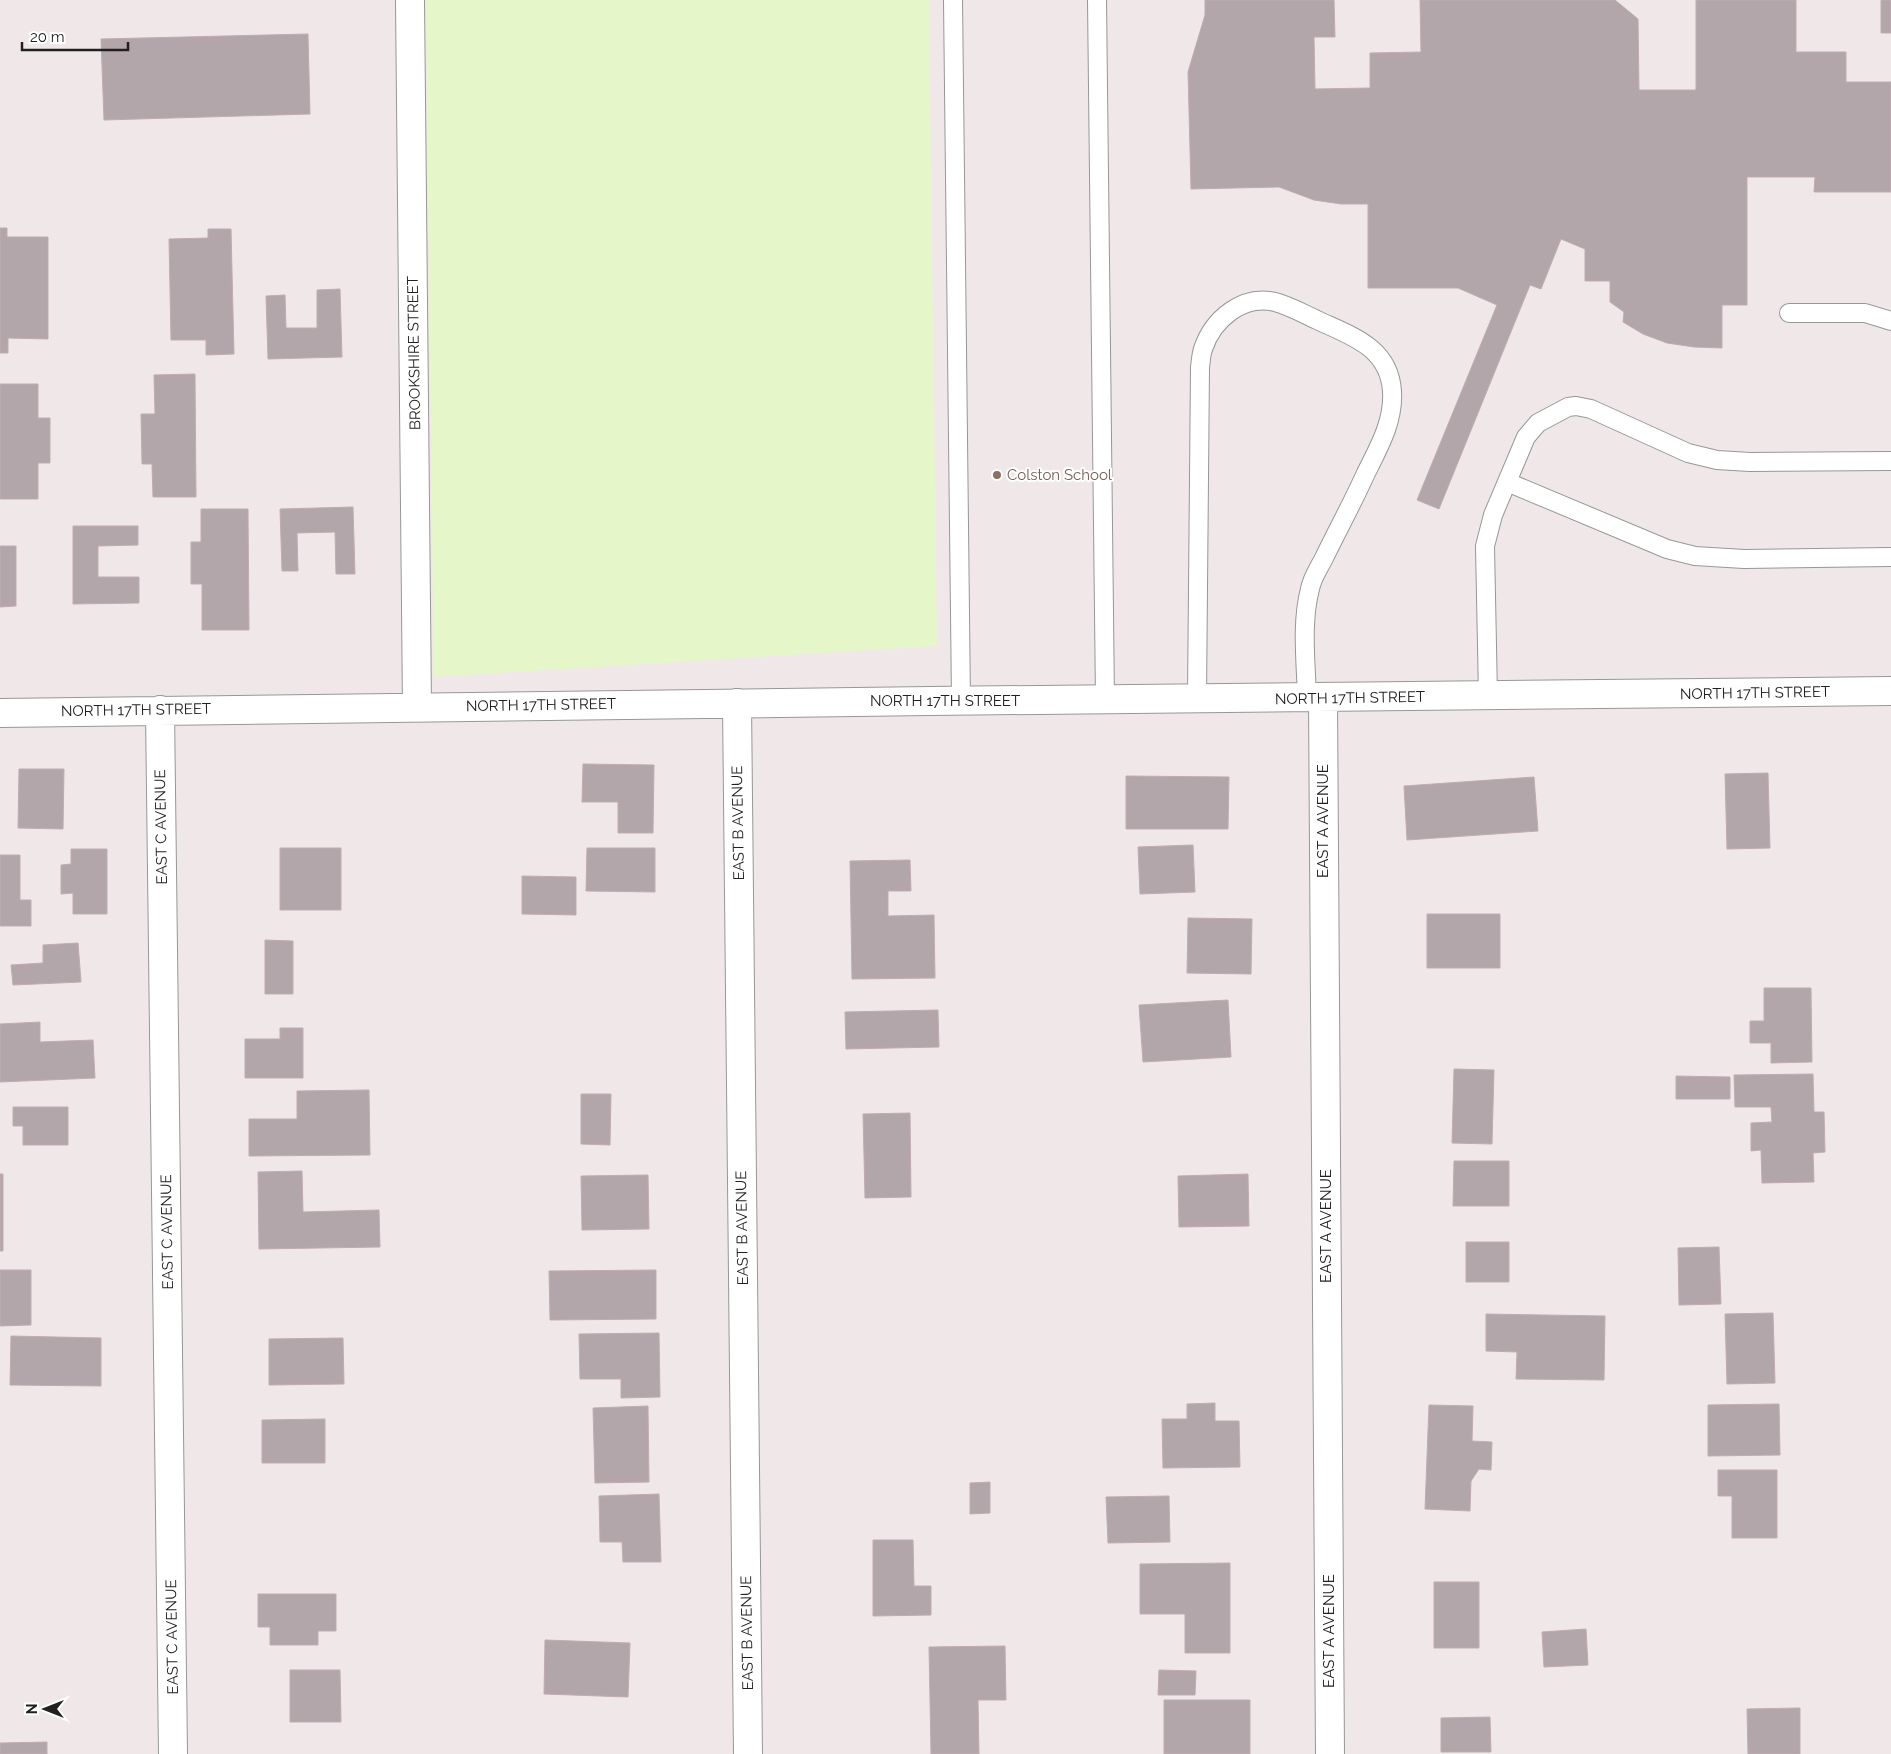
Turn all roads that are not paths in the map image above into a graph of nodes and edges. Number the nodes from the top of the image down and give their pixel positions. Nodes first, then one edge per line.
1 (410, 0) edge
2 (953, 0) edge
3 (1097, 0) edge
4 (1789, 313) dead end
5 (1891, 321) edge
6 (1891, 461) edge
7 (1507, 482) junction
8 (1891, 557) edge
9 (1891, 691) edge
10 (1488, 696) junction
11 (1315, 698) junction
12 (1197, 699) junction
13 (1105, 700) junction
14 (961, 701) junction
15 (737, 702) junction
16 (417, 707) junction
17 (160, 710) junction
18 (0, 713) edge
19 (173, 1754) edge
20 (748, 1754) edge
21 (1330, 1754) edge

1 - 16 street, BROOKSHIRE STREET
2 - 14 lane
3 - 13 lane
4 - 5 lane
6 - 7 lane
7 - 8 lane
7 - 10 lane
9 - 10 street, NORTH 17TH STREET
10 - 11 street, NORTH 17TH STREET
11 - 12 street, NORTH 17TH STREET
11 - 12 lane
11 - 21 street, EAST A AVENUE
12 - 13 street, NORTH 17TH STREET
13 - 14 street, NORTH 17TH STREET
14 - 15 street, NORTH 17TH STREET
15 - 16 street, NORTH 17TH STREET
15 - 20 street, EAST B AVENUE
16 - 17 street, NORTH 17TH STREET
17 - 18 street, NORTH 17TH STREET
17 - 19 street, EAST C AVENUE

